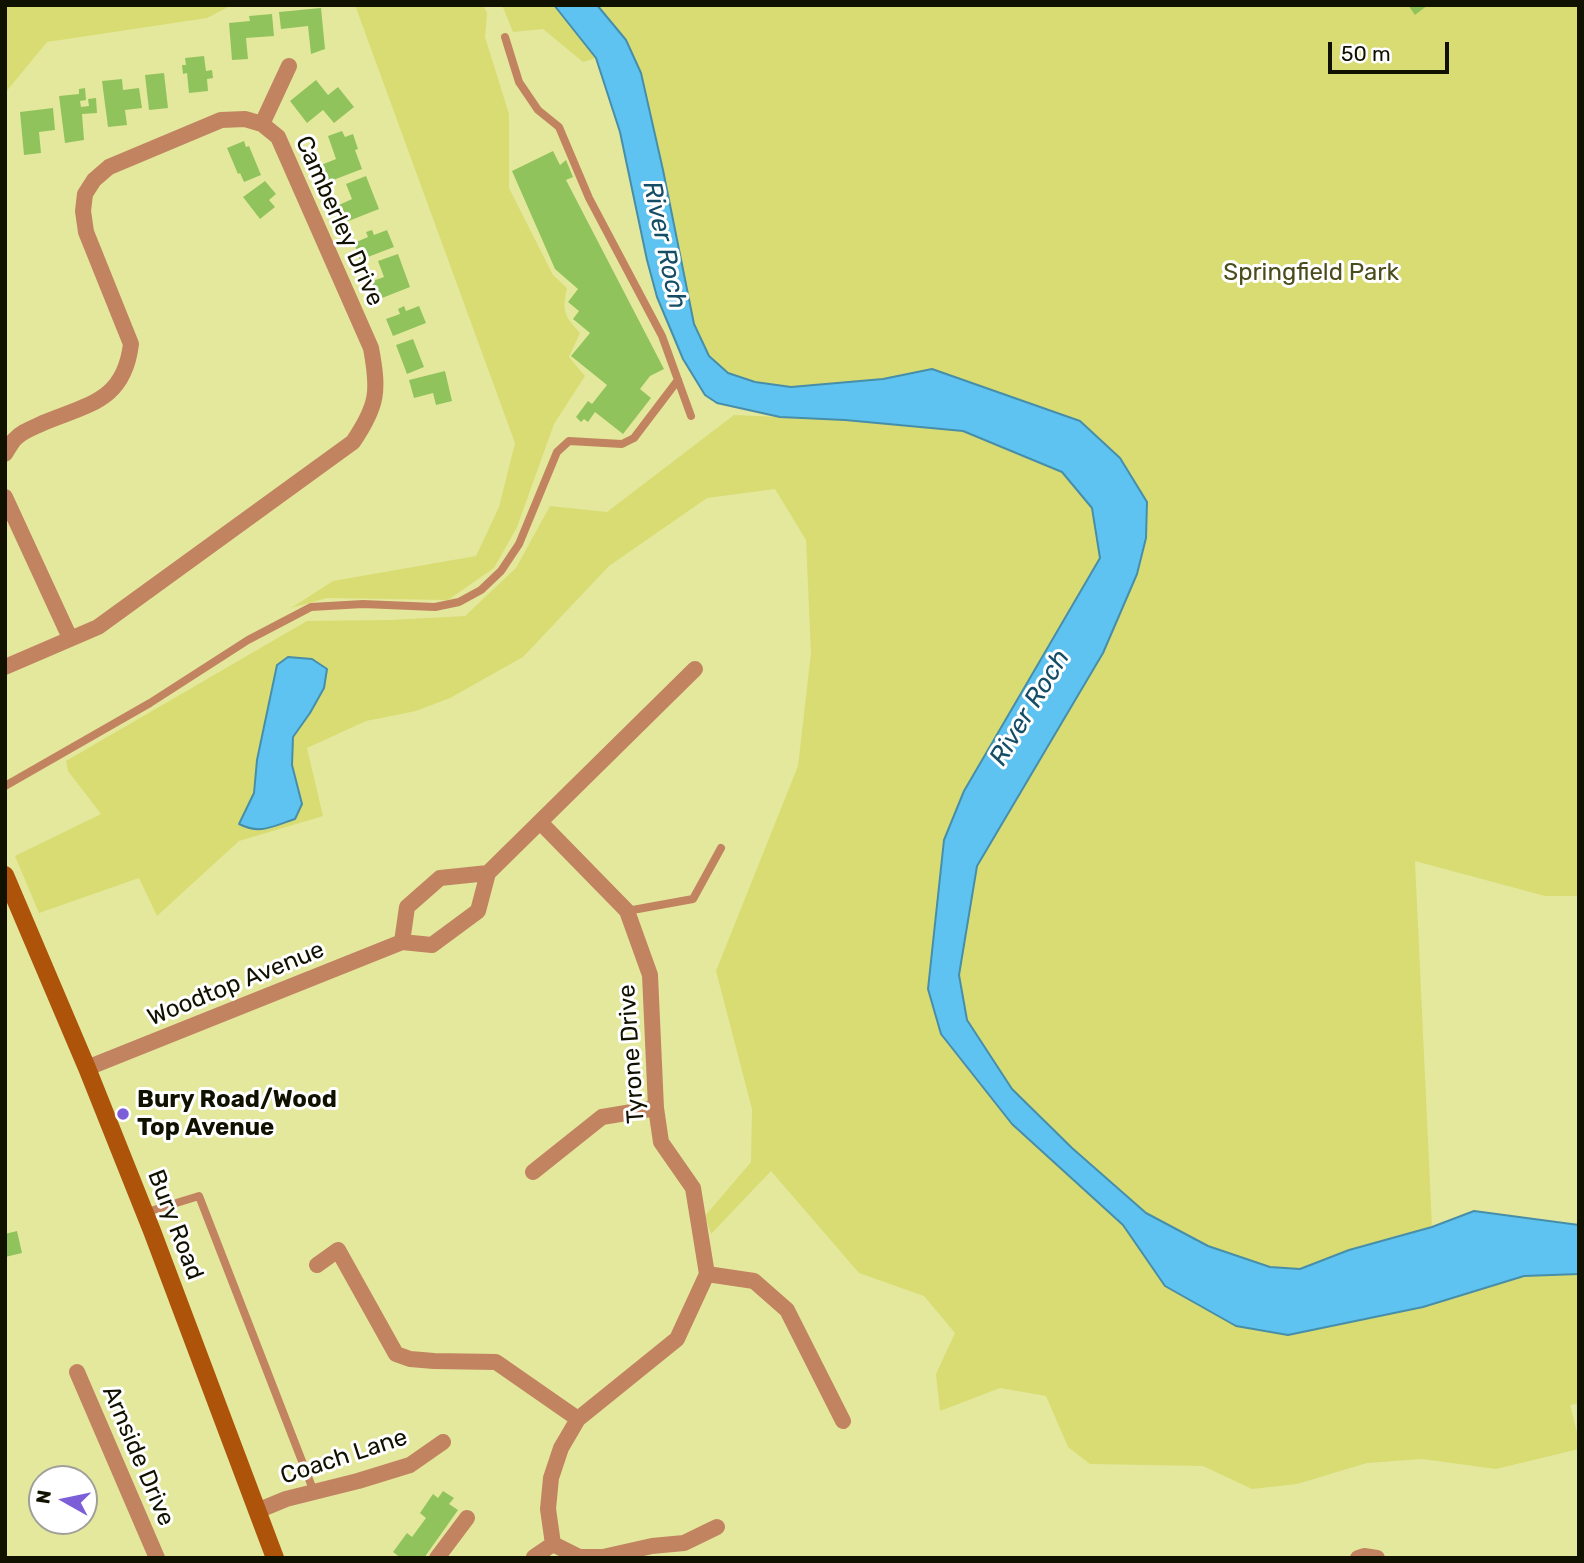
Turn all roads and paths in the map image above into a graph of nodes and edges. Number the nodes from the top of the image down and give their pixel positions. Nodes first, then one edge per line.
1 (505, 37) dead end
2 (290, 65) dead end
3 (262, 124) junction
4 (678, 380) junction
5 (691, 416) dead end
6 (5, 454) edge
7 (5, 497) edge
8 (70, 638) junction
9 (5, 667) edge
10 (695, 669) dead end
11 (5, 786) edge
12 (540, 822) junction
13 (721, 848) dead end
14 (488, 873) junction
15 (5, 875) edge
16 (626, 911) junction
17 (402, 942) junction
18 (87, 1068) junction
19 (656, 1108) junction
20 (533, 1172) dead end
21 (145, 1213) junction
22 (317, 1265) dead end
23 (707, 1273) junction
24 (77, 1372) dead end
25 (578, 1419) junction
26 (843, 1421) dead end
27 (443, 1442) dead end
28 (314, 1492) junction
29 (257, 1511) junction
30 (467, 1518) dead end
31 (717, 1527) dead end
32 (553, 1544) junction
33 (534, 1557) edge
34 (156, 1558) edge
35 (275, 1558) edge
36 (437, 1558) edge
37 (1358, 1558) edge
38 (1377, 1558) edge

1 - 4 lane
2 - 3 street
3 - 6 street, Camberley Drive
3 - 8 street, Camberley Drive
4 - 5 lane
4 - 11 lane
7 - 8 street
8 - 9 street, Camberley Drive
10 - 12 street
12 - 14 street
12 - 16 street, Tyrone Drive
13 - 16 lane
14 - 17 street, Woodtop Avenue
14 - 17 street
15 - 18 main road, Bury Road
16 - 19 street, Tyrone Drive
17 - 18 street, Woodtop Avenue
18 - 21 main road, Bury Road
19 - 20 street
19 - 23 street, Tyrone Drive
21 - 28 lane
21 - 29 main road, Bury Road
22 - 25 street
23 - 25 street
23 - 26 street
24 - 34 street, Arnside Drive
25 - 32 street
27 - 28 street, Coach Lane
28 - 29 street, Coach Lane
29 - 35 main road, Bury Road
30 - 36 street
31 - 32 street
32 - 33 street
37 - 38 street

